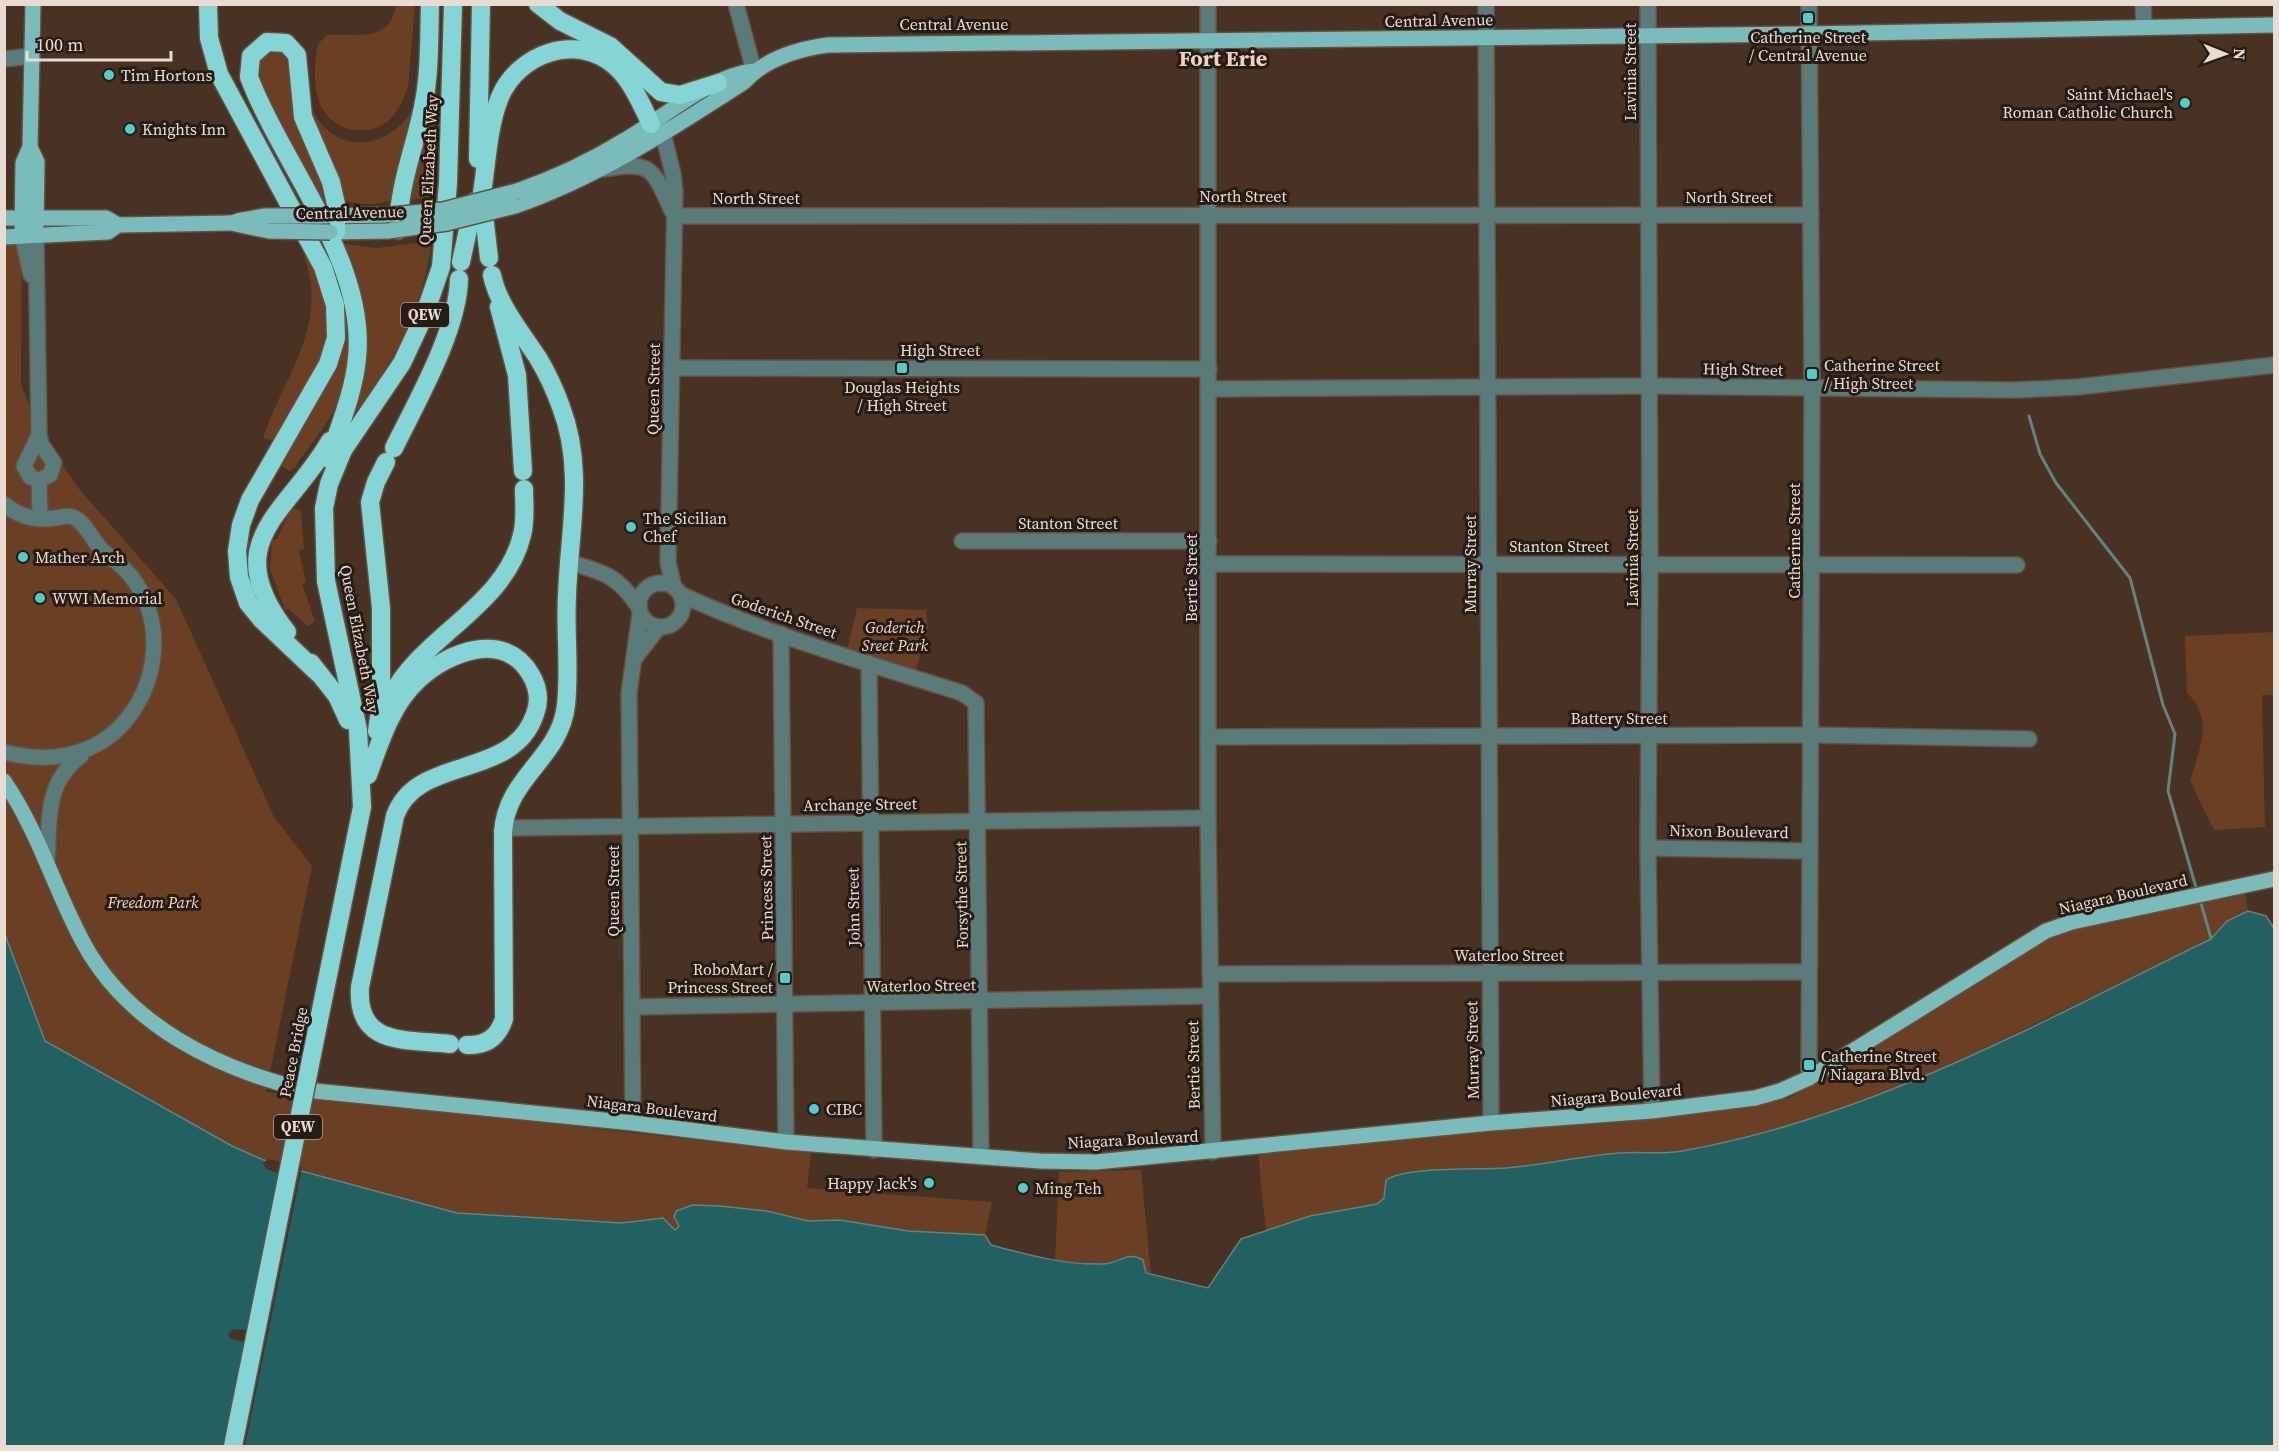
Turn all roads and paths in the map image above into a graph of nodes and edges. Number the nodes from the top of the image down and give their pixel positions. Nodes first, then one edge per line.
1 (33, 4) edge
2 (208, 4) edge
3 (430, 4) edge
4 (453, 4) edge
5 (481, 4) edge
6 (538, 4) edge
7 (736, 4) edge
8 (1208, 4) edge
9 (1486, 4) edge
10 (1648, 4) edge
11 (1809, 4) edge
12 (2143, 4) edge
13 (2274, 25) edge
14 (2144, 27) junction
15 (1808, 34) junction
16 (1648, 35) junction
17 (1486, 37) junction
18 (1210, 40) junction
19 (32, 56) junction
20 (4, 59) edge
21 (631, 65) junction
22 (754, 71) junction
23 (718, 82) junction
24 (658, 129) junction
25 (603, 169) junction
26 (516, 198) junction
27 (479, 204) junction
28 (1209, 214) junction
29 (1487, 214) junction
30 (1649, 214) junction
31 (1811, 215) junction
32 (674, 216) junction
33 (4, 218) edge
34 (29, 218) junction
35 (395, 218) junction
36 (332, 224) junction
37 (118, 225) junction
38 (29, 236) junction
39 (4, 237) edge
40 (492, 274) junction
41 (2274, 365) edge
42 (671, 368) junction
43 (1209, 369) junction
44 (1649, 386) junction
45 (1489, 388) junction
46 (1812, 388) junction
47 (1210, 389) junction
48 (342, 416) junction
49 (39, 435) junction
50 (39, 480) junction
51 (7, 511) edge
52 (40, 518) junction
53 (962, 541) dead end
54 (1209, 541) junction
55 (568, 562) junction
56 (668, 563) junction
57 (1812, 563) junction
58 (1210, 564) junction
59 (1489, 564) junction
60 (1650, 564) junction
61 (2017, 565) dead end
62 (624, 584) junction
63 (649, 586) junction
64 (677, 590) junction
65 (330, 601) junction
66 (713, 609) junction
67 (639, 610) junction
68 (680, 617) junction
69 (659, 627) junction
70 (781, 634) junction
71 (634, 659) junction
72 (868, 663) junction
73 (318, 673) junction
74 (976, 706) joint
75 (1649, 735) junction
76 (1812, 735) junction
77 (376, 736) junction
78 (1487, 736) junction
79 (1208, 737) junction
80 (2029, 739) dead end
81 (98, 744) junction
82 (4, 752) edge
83 (364, 772) junction
84 (4, 781) edge
85 (362, 807) joint
86 (1208, 818) junction
87 (978, 821) junction
88 (869, 822) junction
89 (783, 823) junction
90 (631, 825) junction
91 (513, 828) dead end
92 (1648, 848) junction
93 (1809, 851) junction
94 (47, 863) junction
95 (2274, 879) edge
96 (1809, 972) junction
97 (1489, 973) junction
98 (1650, 973) junction
99 (1210, 974) junction
100 (1210, 996) junction
101 (980, 1002) junction
102 (872, 1003) junction
103 (785, 1005) junction
104 (632, 1007) junction
105 (1809, 1077) junction
106 (1652, 1111) junction
107 (633, 1123) junction
108 (1491, 1123) junction
109 (786, 1142) junction
110 (874, 1150) junction
111 (1213, 1152) junction
112 (981, 1156) junction
113 (233, 1446) edge

1 - 19 main road
2 - 73 highway
3 - 35 highway
4 - 65 highway, Queen Elizabeth Way / QEW
5 - 27 highway, QEW
6 - 21 highway
7 - 22 street
8 - 18 street, Bertie Street
9 - 17 street, Murray Street
10 - 16 street, Lavinia Street
11 - 15 street, Catherine Street
12 - 14 street
13 - 14 main road, Central Avenue
14 - 15 main road, Central Avenue
15 - 16 main road, Central Avenue
15 - 31 street, Catherine Street
16 - 17 main road, Central Avenue
16 - 30 street, Lavinia Street
17 - 18 main road, Central Avenue
17 - 29 street, Murray Street
18 - 22 main road, Central Avenue
18 - 28 street, Bertie Street
19 - 20 street
19 - 34 main road
21 - 23 highway
21 - 24 highway
22 - 23 main road, Central Avenue
22 - 24 main road, Central Avenue
23 - 24 main road, Central Avenue
24 - 25 main road, Central Avenue
24 - 26 main road, Central Avenue
24 - 27 highway
24 - 32 street, Queen Street
25 - 26 main road, Central Avenue
25 - 32 street
26 - 35 main road, Central Avenue, bridge
27 - 40 highway, QEW
27 - 77 highway, QEW
28 - 29 street, North Street
28 - 32 street, North Street
28 - 43 street, Bertie Street
29 - 30 street, North Street
29 - 45 street, Murray Street
30 - 31 street, North Street
30 - 44 street, Lavinia Street
31 - 46 street, Catherine Street
32 - 42 street, Queen Street
33 - 34 main road, Central Avenue
34 - 37 main road, Central Avenue
34 - 38 main road
35 - 36 main road, Central Avenue
36 - 37 main road, Central Avenue, bridge
36 - 48 highway
37 - 38 main road, Central Avenue
38 - 39 main road, Central Avenue
38 - 49 street
40 - 55 highway, QEW
40 - 77 highway, QEW
41 - 46 street, High Street
42 - 43 street, High Street
42 - 56 street, Queen Street
43 - 47 street, Bertie Street
44 - 45 street, High Street
44 - 46 street, High Street
44 - 60 street, Lavinia Street
45 - 47 street, High Street
45 - 59 street, Murray Street
46 - 57 street, Catherine Street
47 - 54 street, Bertie Street
48 - 65 highway
48 - 73 highway
49 - 50 street
49 - 50 street
50 - 52 street
51 - 52 street, Niagara Boulevard
52 - 81 street, Niagara Boulevard
53 - 54 street, Stanton Street
54 - 58 street, Bertie Street
55 - 62 street
55 - 83 highway
56 - 63 street
56 - 64 street, Queen Street
57 - 60 street, Stanton Street
57 - 61 street, Stanton Street
57 - 76 street, Catherine Street
58 - 59 street, Stanton Street
58 - 79 street, Bertie Street
59 - 60 street, Stanton Street
59 - 78 street, Murray Street
60 - 75 street, Lavinia Street
62 - 63 street
62 - 67 street
63 - 64 street
63 - 67 street
64 - 66 street, Goderich Street
64 - 68 street
65 - 83 highway, Queen Elizabeth Way / QEW
66 - 68 street, Goderich Street
66 - 70 street, Goderich Street
67 - 69 street
67 - 71 street, Queen Street
68 - 69 street
69 - 71 street, Queen Street
70 - 72 street, Goderich Street
70 - 89 street, Princess Street
71 - 90 street, Queen Street
72 - 74 street, Goderich Street
72 - 88 street, John Street
73 - 83 highway
74 - 87 street, Forsythe Street
75 - 76 street, Battery Street
75 - 78 street, Battery Street
75 - 92 street, Lavinia Street
76 - 80 street, Battery Street
76 - 93 street, Catherine Street
77 - 83 highway, Queen Elizabeth Way / QEW
78 - 79 street, Battery Street
78 - 97 street, Murray Street
79 - 86 street, Bertie Street
81 - 82 street
81 - 94 street, Niagara Boulevard
83 - 85 highway, Queen Elizabeth Way / QEW
84 - 94 main road, Niagara Boulevard
85 - 113 highway, Peace Bridge / QEW, bridge
86 - 87 street, Archange Street
86 - 99 street, Bertie Street
87 - 88 street, Archange Street
87 - 101 street, Forsythe Street
88 - 89 street, Archange Street
88 - 102 street, John Street
89 - 90 street, Archange Street
89 - 103 street, Princess Street
90 - 91 street, Archange Street
90 - 104 street, Queen Street
92 - 93 street, Nixon Boulevard
92 - 98 street, Lavinia Street
93 - 96 street, Catherine Street
94 - 107 main road, Niagara Boulevard
95 - 105 main road, Niagara Boulevard
96 - 98 street, Waterloo Street
96 - 105 street, Catherine Street
97 - 98 street, Waterloo Street
97 - 99 street, Waterloo Street
97 - 108 street, Murray Street
98 - 106 street, Lavinia Street
99 - 100 street, Bertie Street
100 - 101 street, Waterloo Street
100 - 111 street, Bertie Street
101 - 102 street, Waterloo Street
101 - 112 street, Forsythe Street
102 - 103 street, Waterloo Street
102 - 110 street, John Street
103 - 104 street, Waterloo Street
103 - 109 street, Princess Street
104 - 107 street, Queen Street
105 - 106 main road, Niagara Boulevard
106 - 108 main road, Niagara Boulevard
107 - 109 main road, Niagara Boulevard
108 - 111 main road, Niagara Boulevard
109 - 110 main road, Niagara Boulevard
110 - 112 main road, Niagara Boulevard
111 - 112 main road, Niagara Boulevard

